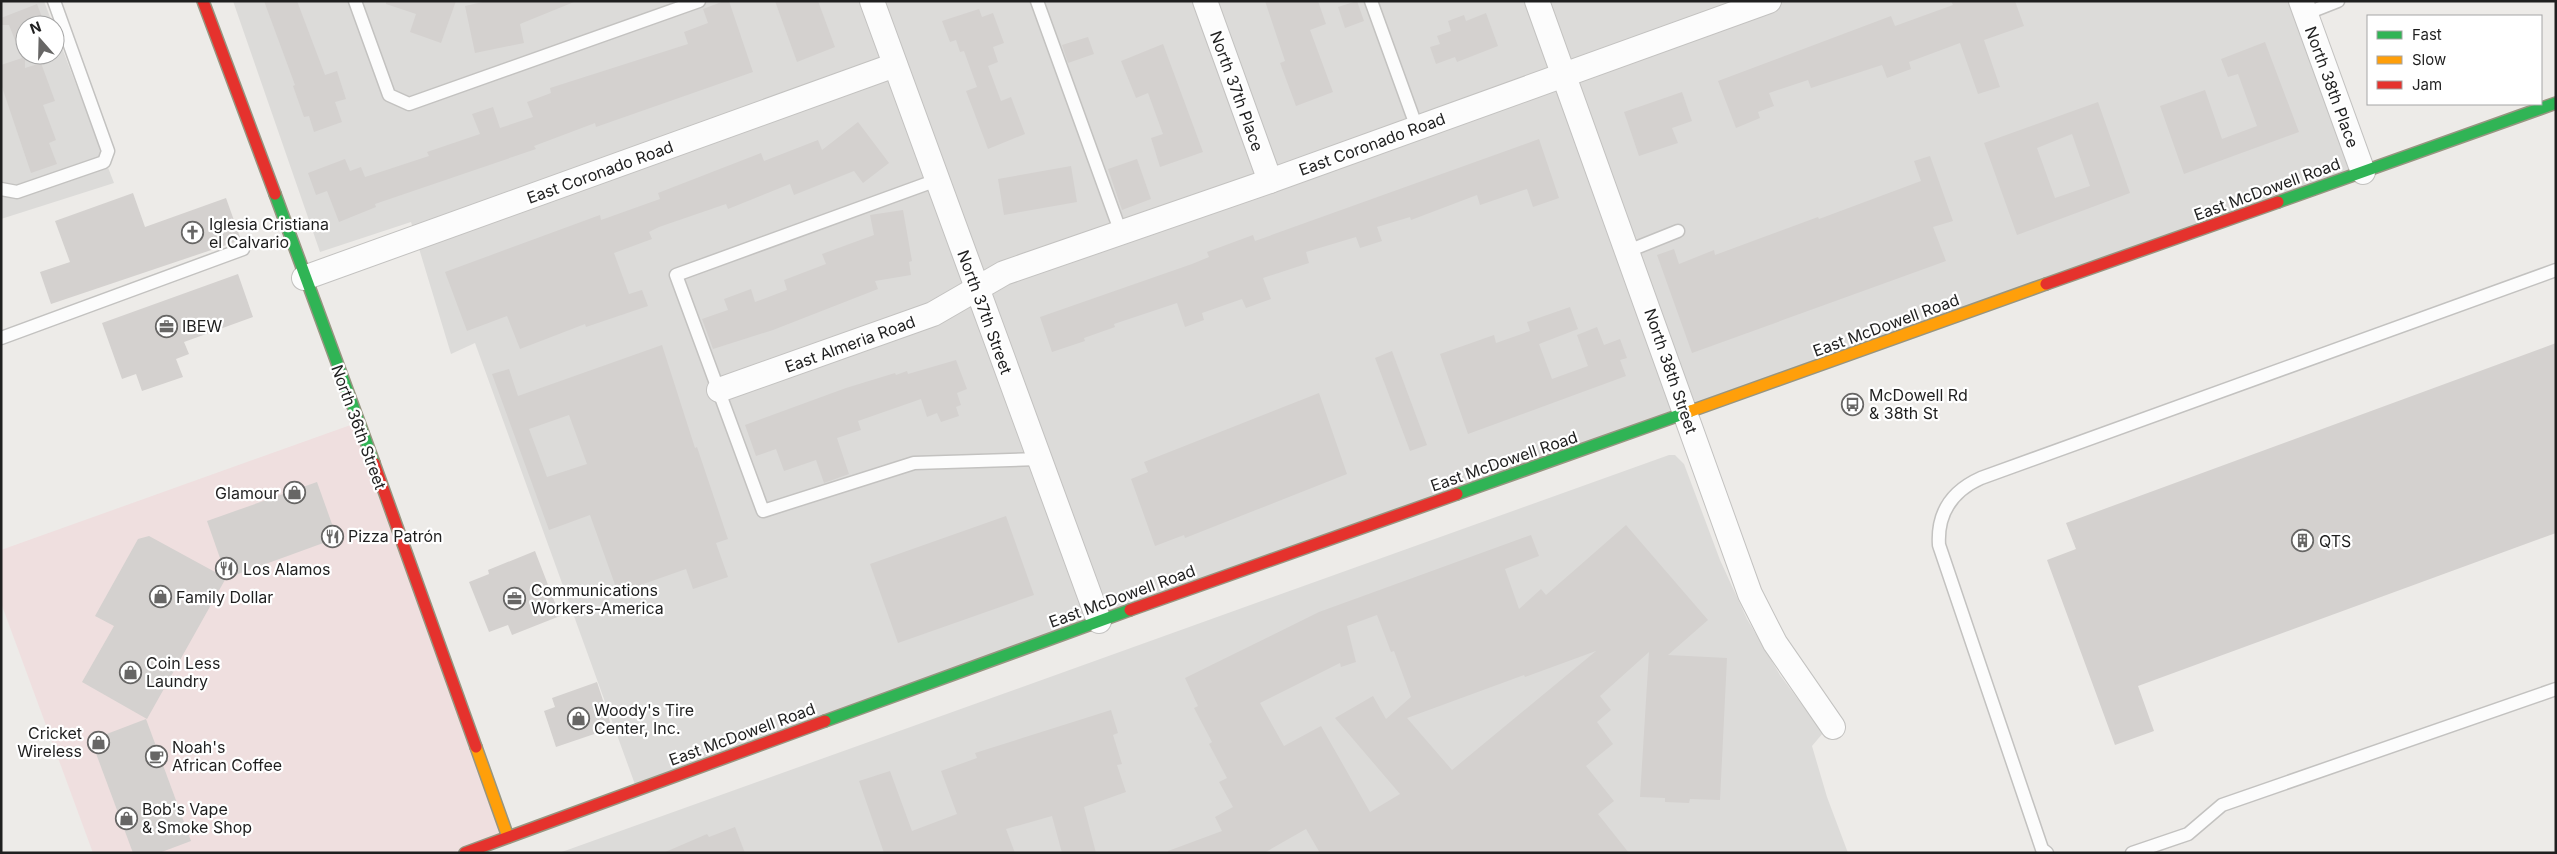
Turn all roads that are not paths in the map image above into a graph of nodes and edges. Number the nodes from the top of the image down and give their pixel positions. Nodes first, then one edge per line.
1 (54, 1) edge
2 (203, 1) edge
3 (355, 1) edge
4 (699, 1) edge
5 (872, 1) edge
6 (1037, 1) edge
7 (1205, 1) edge
8 (1371, 1) edge
9 (1536, 1) edge
10 (1769, 1) edge
11 (2338, 1) edge
12 (2303, 7) edge
13 (895, 65) junction
14 (1563, 75) junction
15 (2556, 103) edge
16 (1417, 128) junction
17 (2363, 172) junction
18 (937, 180) junction
19 (1270, 181) junction
20 (1, 189) edge
21 (1678, 232) dead end
22 (1120, 233) junction
23 (243, 249) dead end
24 (1628, 251) junction
25 (2556, 270) edge
26 (304, 278) junction
27 (976, 289) junction
28 (1, 338) edge
29 (719, 390) junction
30 (1686, 414) junction
31 (1038, 459) junction
32 (1099, 621) junction
33 (2556, 690) edge
34 (1834, 727) dead end
35 (511, 845) edge
36 (465, 853) edge
37 (2047, 853) edge
38 (2132, 853) edge

1 - 20 lane
2 - 26 main road, North 36th Street
3 - 4 lane
5 - 13 street, North 37th Street
6 - 22 lane
7 - 19 street, North 37th Place
8 - 16 lane
9 - 14 street, North 38th Street
10 - 14 street, East Coronado Road
11 - 12 lane
12 - 17 street, North 38th Place
13 - 18 street, North 37th Street
13 - 26 street, East Coronado Road
14 - 16 street, East Coronado Road
14 - 24 street, North 38th Street
15 - 17 main road, East McDowell Road
16 - 19 street, East Coronado Road
17 - 30 main road, East McDowell Road
18 - 27 street, North 37th Street
18 - 29 lane
19 - 22 street, East Coronado Road
21 - 24 lane
22 - 27 street, East Coronado Road
23 - 28 lane
24 - 30 street, North 38th Street
25 - 37 lane
26 - 35 main road, North 36th Street
27 - 29 street, East Almeria Road
27 - 31 street, North 37th Street
29 - 31 lane
30 - 32 main road, East McDowell Road
30 - 34 street, North 38th Street
31 - 32 street, North 37th Street
32 - 35 main road, East McDowell Road
33 - 38 lane
35 - 36 main road, East McDowell Road

